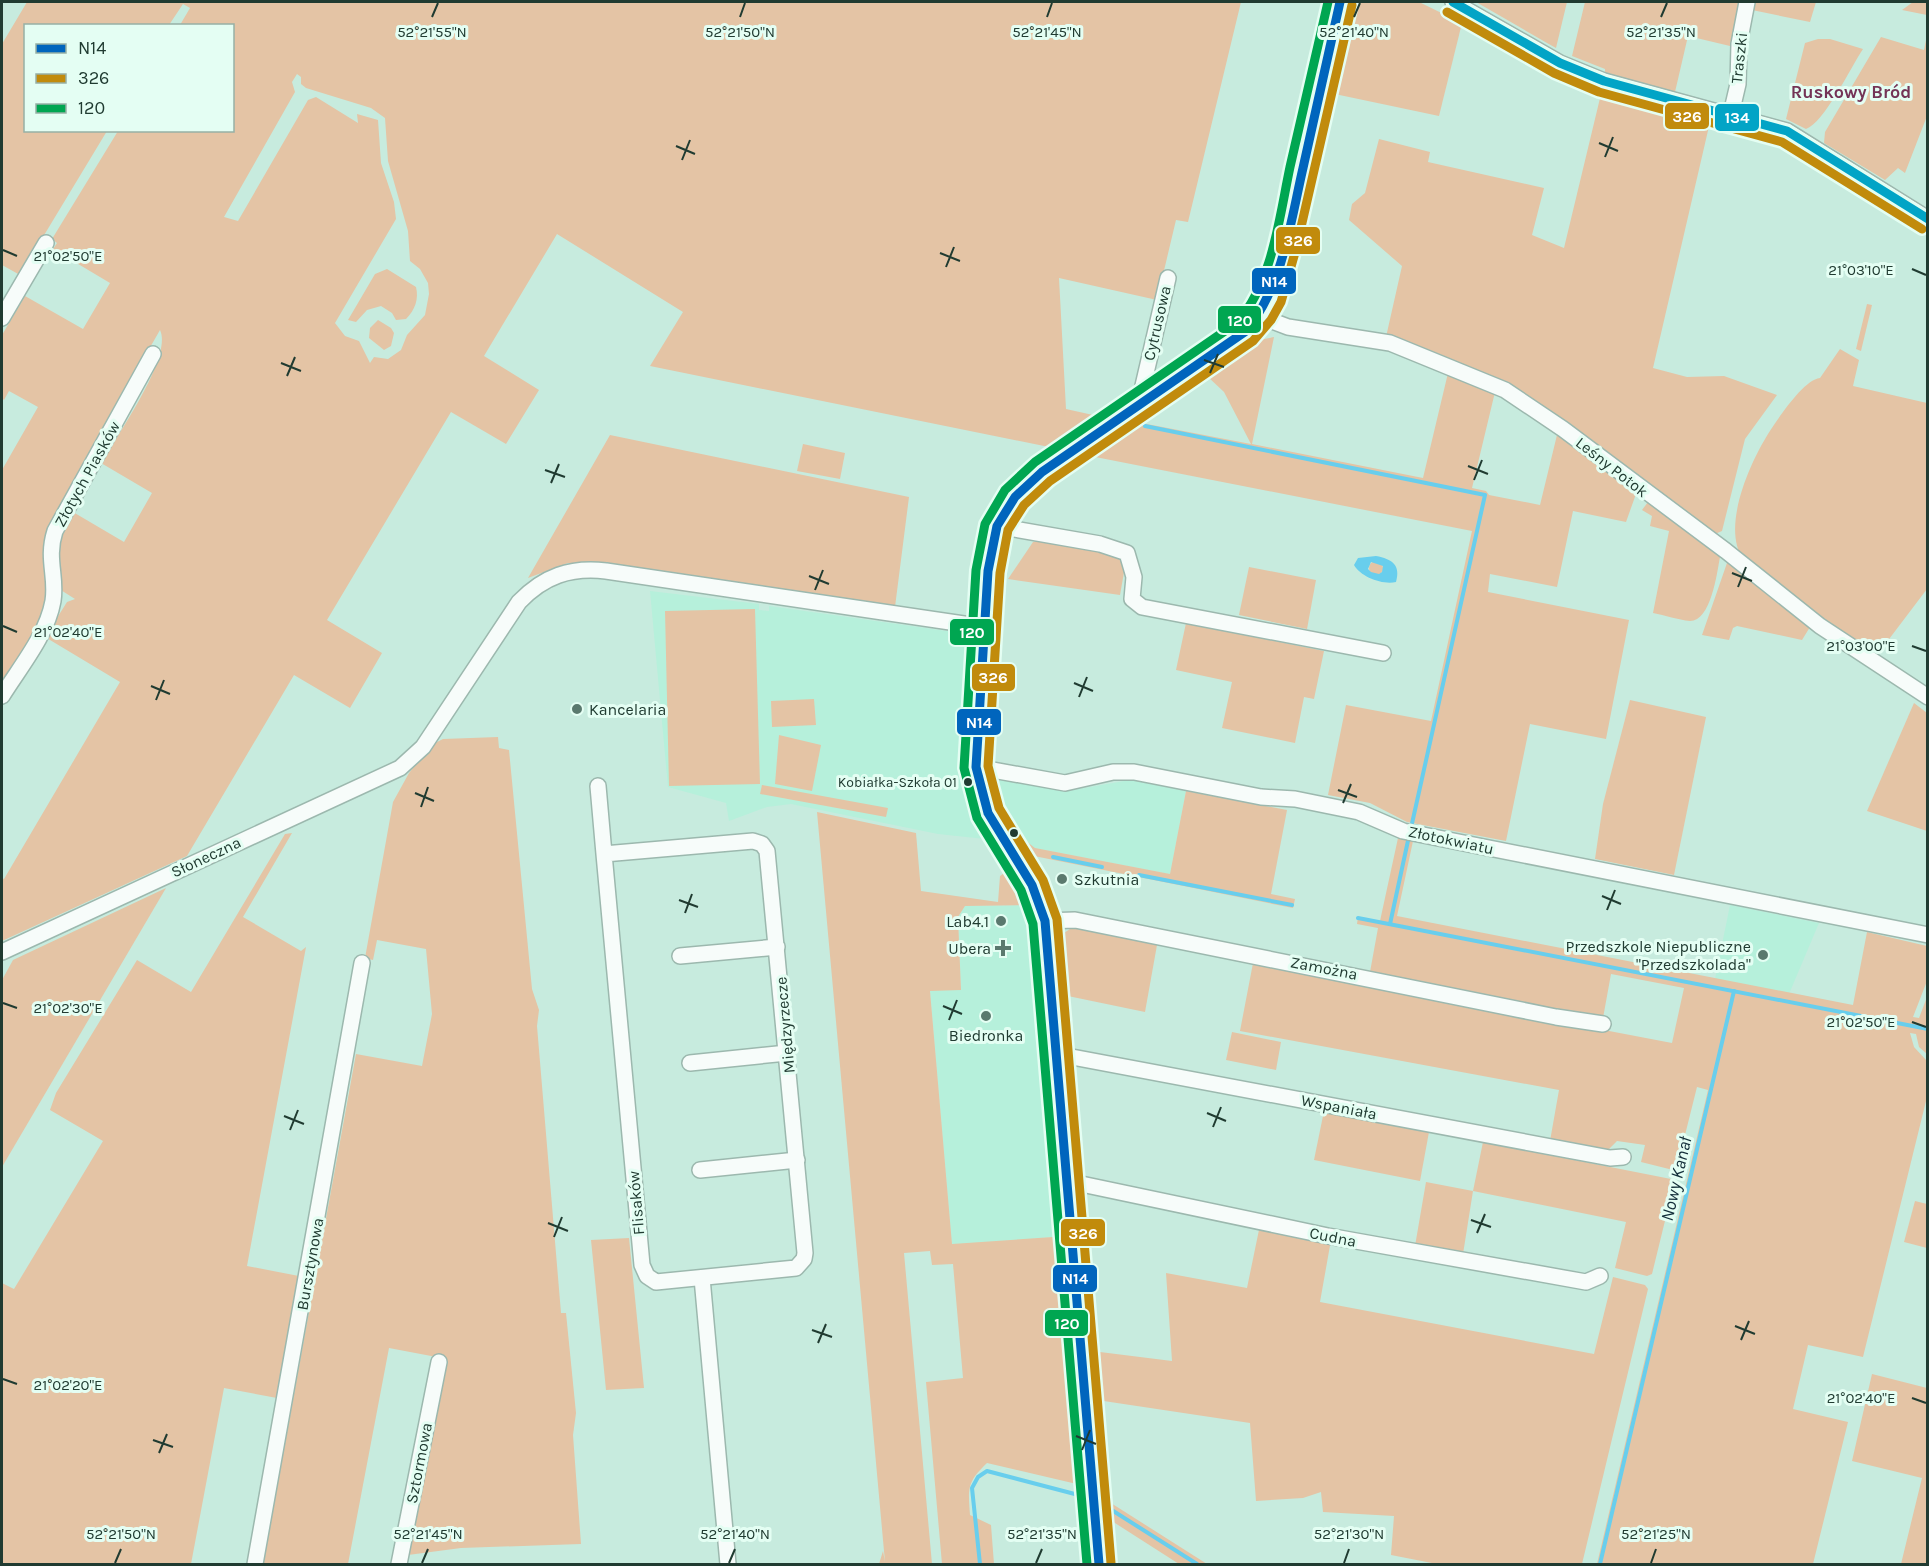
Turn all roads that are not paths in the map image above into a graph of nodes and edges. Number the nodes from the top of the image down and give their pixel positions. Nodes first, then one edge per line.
1 (1340, 2) edge
2 (1453, 2) edge
3 (1748, 2) edge
4 (1731, 114) junction
5 (1928, 219) edge
6 (46, 243) dead end
7 (1168, 278) dead end
8 (1261, 313) junction
9 (2, 318) edge
10 (153, 354) dead end
11 (1138, 404) junction
12 (997, 526) junction
13 (984, 627) junction
14 (1383, 653) dead end
15 (2, 696) edge
16 (1928, 697) edge
17 (976, 767) junction
18 (598, 786) dead end
19 (604, 854) junction
20 (1045, 921) junction
21 (1928, 935) edge
22 (777, 947) junction
23 (2, 952) edge
24 (680, 957) dead end
25 (362, 963) dead end
26 (1603, 1024) dead end
27 (787, 1053) junction
28 (1056, 1054) junction
29 (690, 1063) dead end
30 (1623, 1157) dead end
31 (797, 1160) junction
32 (700, 1170) dead end
33 (1067, 1181) junction
34 (1600, 1276) dead end
35 (702, 1278) junction
36 (439, 1362) dead end
37 (255, 1564) edge
38 (399, 1564) edge
39 (728, 1564) edge
40 (1099, 1564) edge

1 - 8 street
2 - 4 street
3 - 4 street, Traszki
4 - 5 street
6 - 9 street
7 - 11 street, Cytrusowa
8 - 11 street
8 - 16 street, Leśny Potok
10 - 15 street, Złotych Piasków
11 - 12 street
12 - 13 street
12 - 14 street
13 - 17 street
13 - 23 street, Słoneczna
17 - 20 street
17 - 21 street, Złotokwiatu
18 - 19 street, Flisaków
19 - 22 street, Międzyrzecze
19 - 35 street, Flisaków
20 - 26 street, Zamożna
20 - 28 street
22 - 24 street
22 - 27 street, Międzyrzecze
25 - 37 street, Bursztynowa
27 - 29 street
27 - 31 street, Międzyrzecze
28 - 30 street, Wspaniała
28 - 33 street
31 - 32 street
31 - 35 street, Międzyrzecze
33 - 34 street, Cudna
33 - 40 street
35 - 39 street
36 - 38 street, Sztormowa

